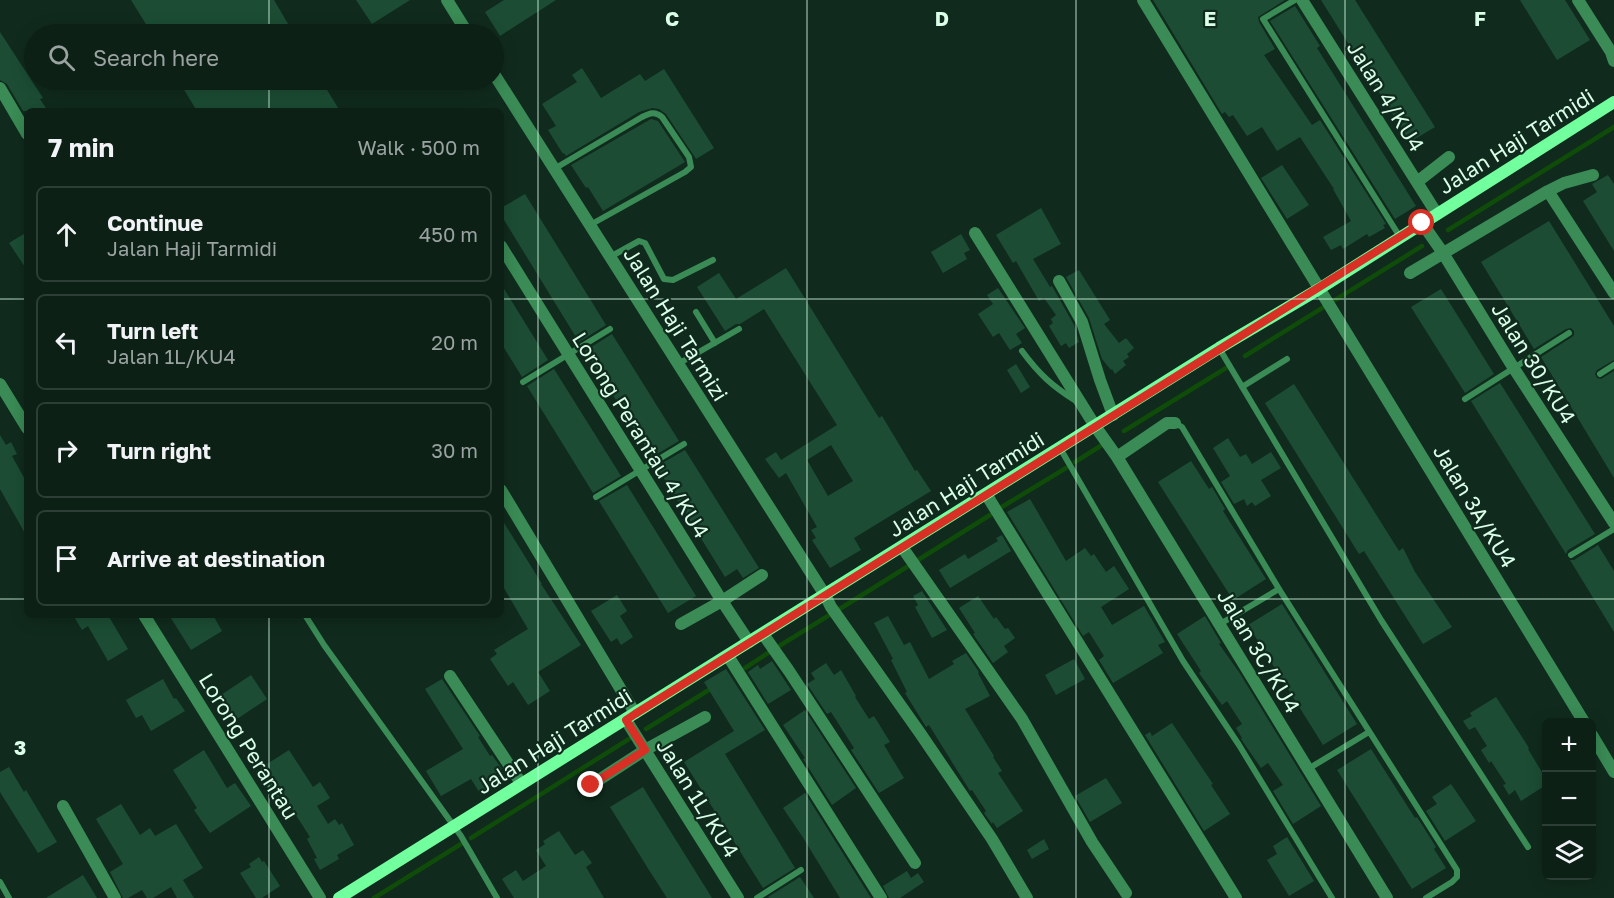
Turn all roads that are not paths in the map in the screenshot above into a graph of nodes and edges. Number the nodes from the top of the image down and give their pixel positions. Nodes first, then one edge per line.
1 (447, 0) edge
2 (1143, 0) edge
3 (1295, 0) edge
4 (1302, 0) edge
5 (1578, 0) edge
6 (462, 24) edge
7 (1614, 61) edge
8 (0, 88) edge
9 (504, 90) edge
10 (1614, 102) edge
11 (24, 129) edge
12 (1449, 158) dead end
13 (554, 169) junction
14 (1593, 175) dead end
15 (1417, 182) junction
16 (1548, 191) junction
17 (1437, 214) junction
18 (1422, 223) junction
19 (590, 225) junction
20 (975, 233) dead end
21 (1400, 237) junction
22 (504, 251) edge
23 (1443, 253) junction
24 (610, 257) junction
25 (713, 260) dead end
26 (1410, 273) dead end
27 (1059, 281) dead end
28 (1614, 293) edge
29 (1326, 299) junction
30 (696, 312) dead end
31 (610, 329) dead end
32 (739, 329) dead end
33 (1569, 333) dead end
34 (715, 344) junction
35 (1219, 348) junction
36 (1022, 351) dead end
37 (568, 354) junction
38 (1287, 359) dead end
39 (678, 364) junction
40 (1614, 365) edge
41 (1513, 367) junction
42 (1600, 374) dead end
43 (523, 382) dead end
44 (0, 384) edge
45 (1242, 387) junction
46 (1465, 399) dead end
47 (1084, 405) junction
48 (1113, 415) junction
49 (24, 423) edge
50 (1175, 423) joint
51 (1095, 426) junction
52 (684, 444) dead end
53 (1060, 448) junction
54 (1117, 456) junction
55 (640, 470) junction
56 (986, 494) junction
57 (504, 495) edge
58 (596, 497) dead end
59 (1614, 523) edge
60 (1614, 529) edge
61 (906, 552) junction
62 (1571, 555) dead end
63 (762, 575) dead end
64 (1279, 589) junction
65 (825, 595) junction
66 (722, 601) junction
67 (146, 618) edge
68 (307, 618) edge
69 (681, 624) dead end
70 (1219, 624) junction
71 (763, 634) junction
72 (749, 642) junction
73 (728, 656) junction
74 (450, 676) dead end
75 (630, 717) junction
76 (705, 717) dead end
77 (1581, 718) edge
78 (1369, 732) junction
79 (1596, 742) edge
80 (645, 750) junction
81 (1308, 769) junction
82 (1614, 772) edge
83 (521, 783) junction
84 (591, 785) dead end
85 (63, 806) dead end
86 (454, 827) junction
87 (1528, 847) dead end
88 (915, 863) dead end
89 (801, 870) dead end
90 (0, 882) edge
91 (1126, 893) dead end
92 (9, 898) edge
93 (115, 898) edge
94 (320, 898) edge
95 (339, 898) edge
96 (497, 898) edge
97 (738, 898) edge
98 (757, 898) edge
99 (881, 898) edge
100 (1027, 898) edge
101 (1236, 898) edge
102 (1332, 898) edge
103 (1387, 898) edge
104 (1426, 898) edge

1 - 6 street
2 - 29 street, Jalan 3A/KU4
3 - 21 lane
4 - 15 street, Jalan 4/KU4
5 - 7 street
8 - 11 street
9 - 13 street, Jalan Haji Tarmizi
10 - 17 street, Jalan Haji Tarmidi
12 - 15 street
13 - 19 street, Jalan Haji Tarmizi
13 - 19 lane
14 - 16 street
15 - 17 street, Jalan 4/KU4
16 - 23 street
16 - 28 street
17 - 18 street, Jalan Haji Tarmidi
18 - 21 street, Jalan Haji Tarmidi
18 - 23 street, Jalan 30/KU4
19 - 24 street, Jalan Haji Tarmizi
20 - 47 street, Jalan 3C/KU4
21 - 29 street, Jalan Haji Tarmidi
22 - 37 street, Lorong Perantau 4/KU4
23 - 26 street
23 - 41 street, Jalan 30/KU4
24 - 25 lane
24 - 39 street, Jalan Haji Tarmizi
27 - 48 street
29 - 35 street, Jalan Haji Tarmidi
29 - 77 street, Jalan 3A/KU4
30 - 34 lane
31 - 37 lane
32 - 34 lane
33 - 41 lane
34 - 39 lane
35 - 45 lane
35 - 48 street, Jalan Haji Tarmidi
36 - 47 lane
37 - 43 lane
37 - 55 street, Lorong Perantau 4/KU4
38 - 45 lane
39 - 65 street, Jalan Haji Tarmizi
40 - 42 lane
41 - 46 lane
41 - 59 street, Jalan 30/KU4
44 - 49 street
45 - 87 lane
47 - 51 street, Jalan 3C/KU4
48 - 51 street, Jalan Haji Tarmidi
50 - 54 street
50 - 64 lane
51 - 53 street, Jalan Haji Tarmidi
51 - 54 street, Jalan 3C/KU4
52 - 55 lane
53 - 56 street, Jalan Haji Tarmidi
53 - 102 lane
54 - 70 street, Jalan 3C/KU4
55 - 58 lane
55 - 66 street, Lorong Perantau 4/KU4
56 - 61 street, Jalan Haji Tarmidi
56 - 101 street
57 - 75 street, Jalan 1L/KU4
60 - 62 lane
61 - 65 street, Jalan Haji Tarmidi
61 - 91 street
63 - 66 street
64 - 70 lane
64 - 78 lane
65 - 71 street, Jalan Haji Tarmidi
65 - 100 street, Jalan Haji Tarmizi
66 - 69 street
66 - 72 street, Lorong Perantau 4/KU4
67 - 94 street, Lorong Perantau
68 - 86 lane
70 - 81 street, Jalan 3C/KU4
71 - 72 street, Jalan Haji Tarmidi
71 - 88 street
72 - 73 street, Jalan Haji Tarmidi
73 - 75 street, Jalan Haji Tarmidi
73 - 99 street
74 - 83 street
75 - 80 street, Jalan 1L/KU4
75 - 83 street, Jalan Haji Tarmidi
76 - 80 street
78 - 81 lane
78 - 104 lane
79 - 82 street
80 - 84 street
80 - 97 street, Jalan 1L/KU4
81 - 103 street, Jalan 3C/KU4
83 - 86 street, Jalan Haji Tarmidi
85 - 93 street
86 - 95 street, Jalan Haji Tarmidi
86 - 96 lane
89 - 98 lane
90 - 92 lane

